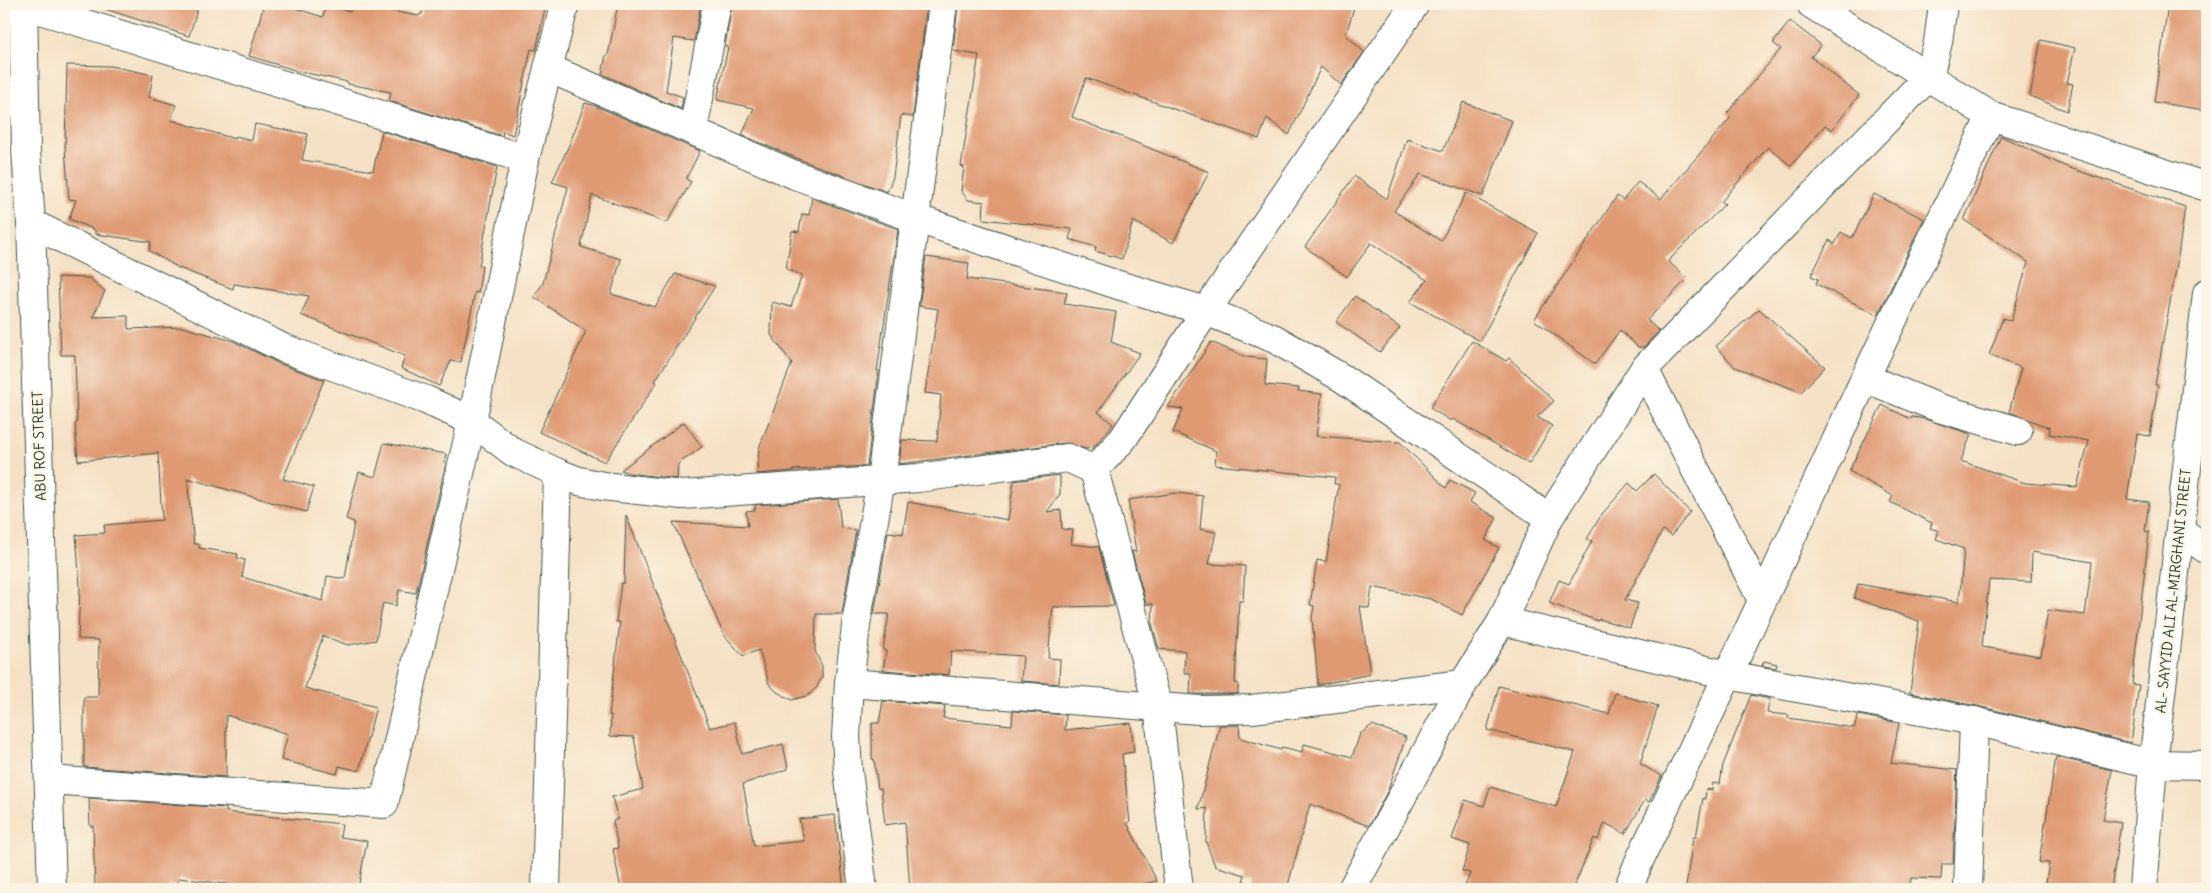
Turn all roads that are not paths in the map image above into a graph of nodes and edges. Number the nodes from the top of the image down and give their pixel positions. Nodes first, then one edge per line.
1 (24, 4) edge
2 (565, 4) edge
3 (717, 4) edge
4 (943, 4) edge
5 (1415, 4) edge
6 (1810, 4) edge
7 (1942, 4) edge
8 (548, 68) junction
9 (1929, 76) junction
10 (1990, 116) junction
11 (693, 130) junction
12 (15, 151) edge
13 (525, 159) junction
14 (2207, 187) edge
15 (916, 220) junction
16 (31, 224) junction
17 (2207, 293) edge
18 (1206, 311) junction
19 (1644, 369) junction
20 (1865, 378) junction
21 (472, 421) junction
22 (2018, 431) dead end
23 (1094, 470) junction
24 (558, 473) junction
25 (881, 480) junction
26 (1549, 518) junction
27 (2180, 530) junction
28 (2207, 550) edge
29 (1762, 600) junction
30 (1502, 621) junction
31 (1728, 675) junction
32 (849, 683) junction
33 (1463, 684) junction
34 (1158, 707) junction
35 (1974, 721) junction
36 (2154, 764) junction
37 (2207, 765) edge
38 (50, 780) junction
39 (52, 889) edge
40 (546, 889) edge
41 (863, 889) edge
42 (1179, 889) edge
43 (1352, 889) edge
44 (1628, 889) edge
45 (1968, 889) edge
46 (2143, 889) edge

1 - 12 street, ABU ROF STREET
1 - 13 street
2 - 8 street
3 - 11 street
4 - 15 street
5 - 18 street
6 - 9 street
7 - 9 street
8 - 11 street
8 - 13 street
9 - 10 street
9 - 19 street
10 - 14 street
10 - 20 street
11 - 15 street
12 - 16 street, ABU ROF STREET
13 - 21 street
15 - 18 street
15 - 25 street
16 - 21 street
16 - 38 street, ABU ROF STREET
17 - 27 street, AL- SAYYID ALI AL-MIRGHANI STREET
18 - 23 street
18 - 26 street
19 - 26 street
19 - 29 street
20 - 22 street
20 - 29 street
21 - 24 street
21 - 38 street
23 - 25 street
23 - 34 street
24 - 25 street
24 - 40 street
25 - 32 street
26 - 30 street
27 - 28 street
27 - 36 street, AL- SAYYID ALI AL-MIRGHANI STREET
29 - 31 street
30 - 31 street
30 - 33 street
31 - 35 street
31 - 44 street
32 - 34 street
32 - 41 street
33 - 34 street
33 - 43 street
34 - 42 street
35 - 36 street
35 - 45 street
36 - 37 street
36 - 46 street, AL- SAYYID ALI AL-MIRGHANI STREET
38 - 39 street, ABU ROF STREET

